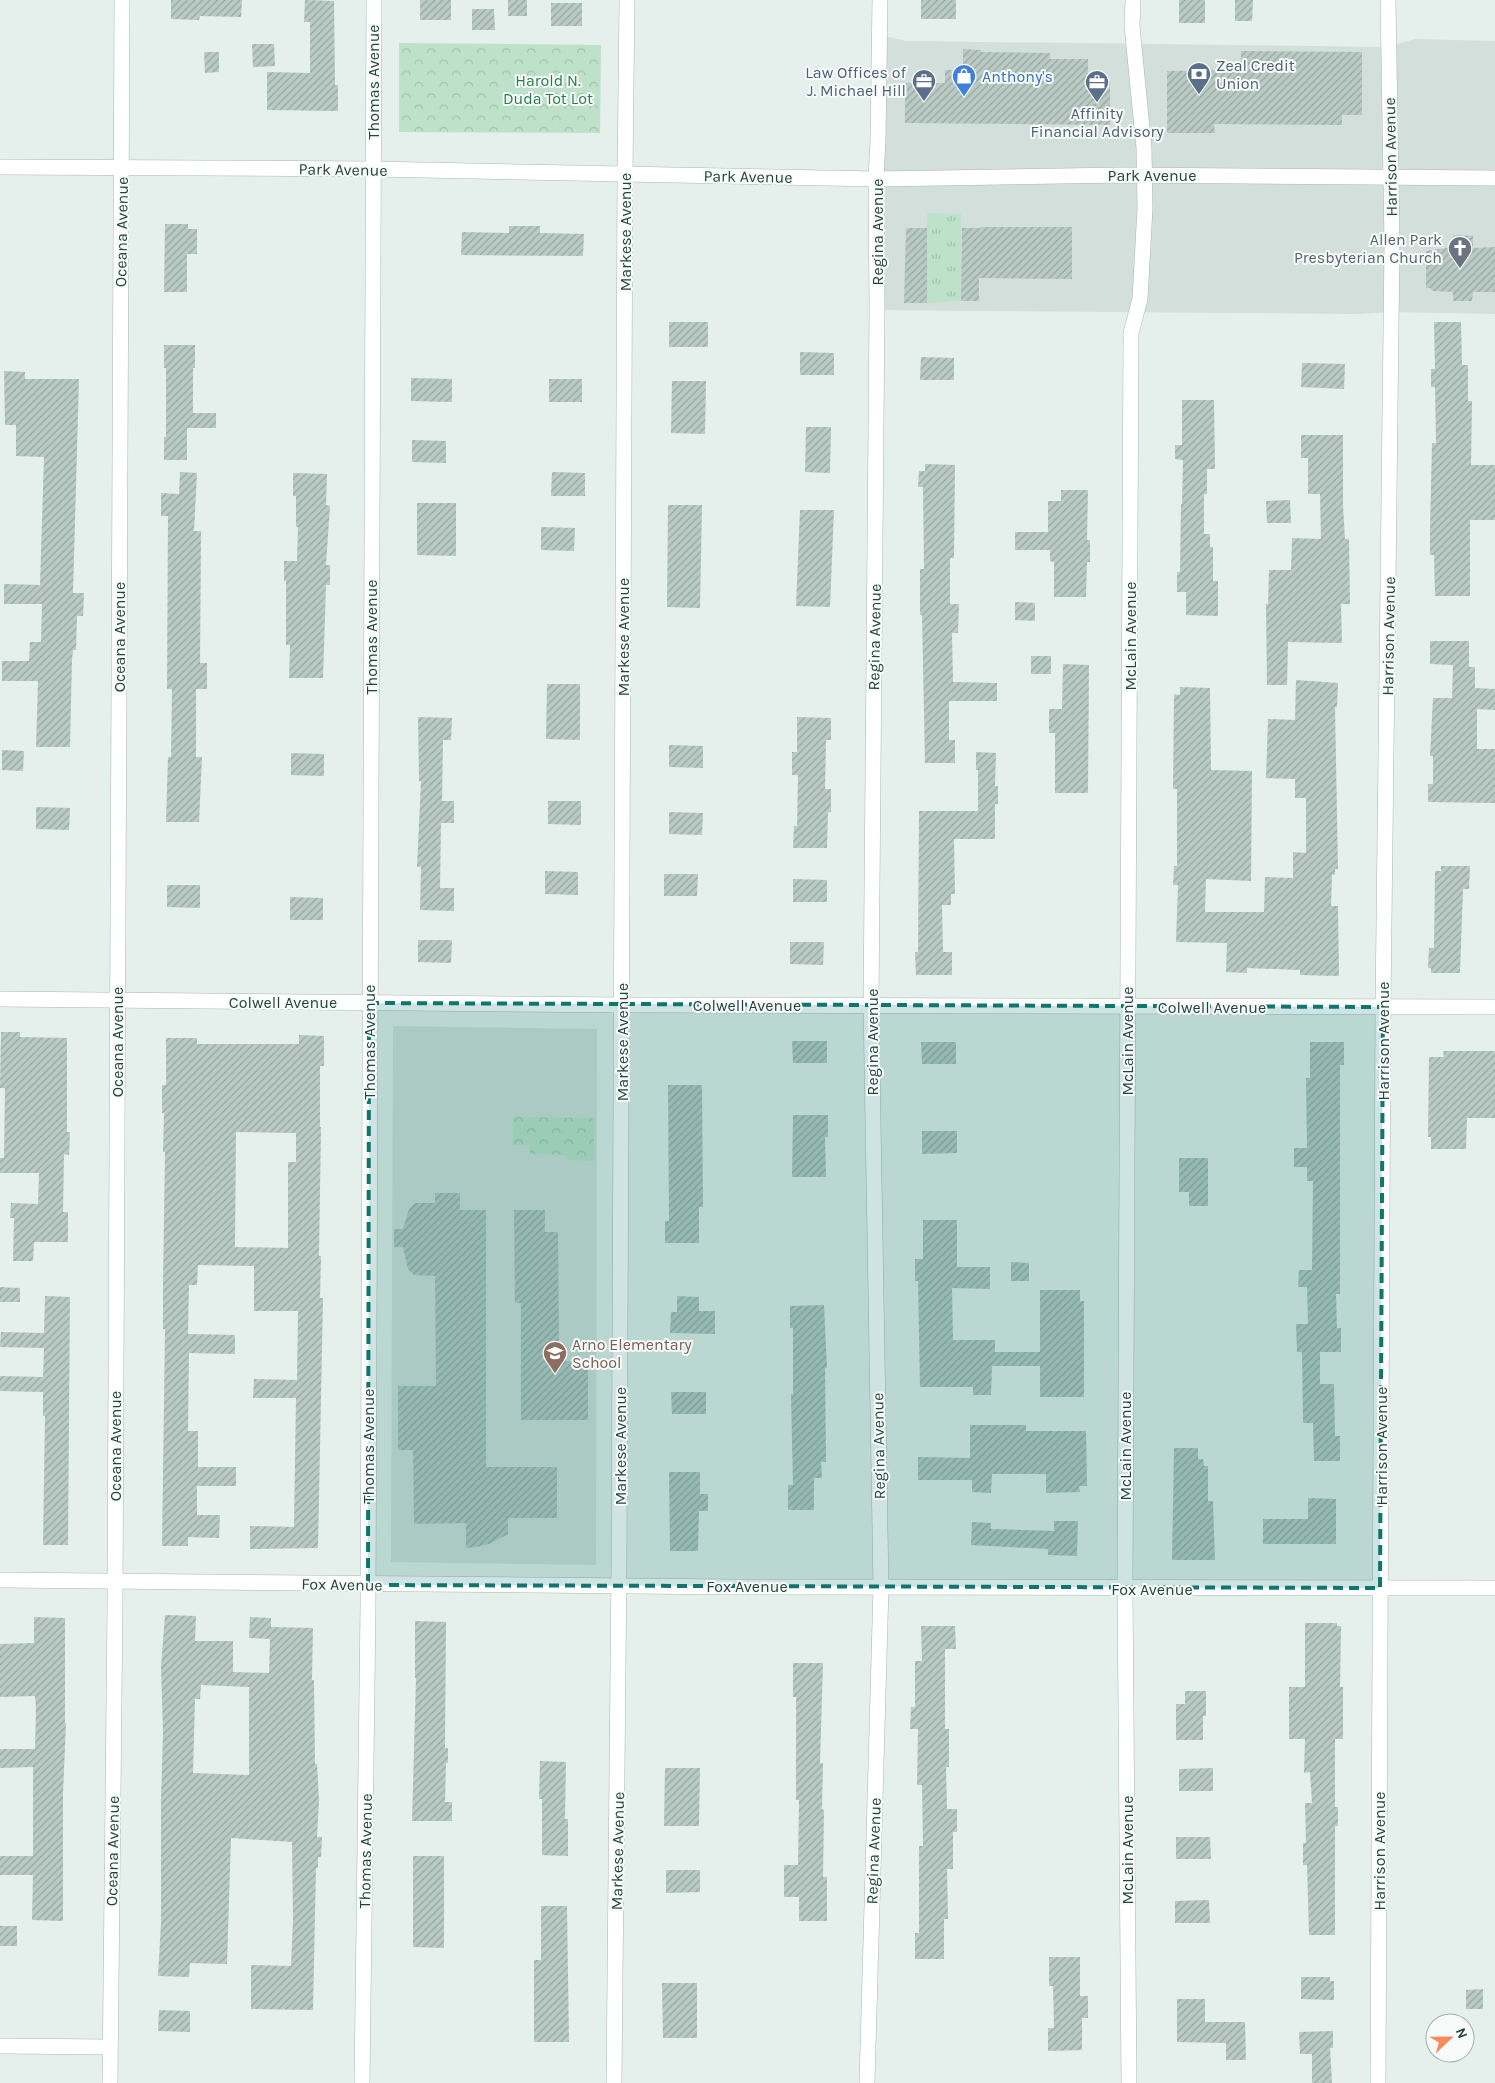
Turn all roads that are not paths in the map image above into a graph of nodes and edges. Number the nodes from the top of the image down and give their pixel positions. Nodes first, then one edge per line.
1 (122, 0) edge
2 (374, 0) edge
3 (627, 0) edge
4 (880, 0) edge
5 (1133, 0) edge
6 (1388, 0) edge
7 (0, 167) edge
8 (122, 168) junction
9 (373, 169) junction
10 (625, 174) junction
11 (1144, 176) junction
12 (1391, 178) junction
13 (1495, 178) edge
14 (876, 179) junction
15 (0, 999) edge
16 (117, 1001) junction
17 (369, 1003) junction
18 (622, 1005) junction
19 (870, 1005) junction
20 (1127, 1007) junction
21 (1383, 1007) junction
22 (1495, 1007) edge
23 (0, 1580) edge
24 (115, 1581) junction
25 (368, 1585) junction
26 (619, 1586) junction
27 (880, 1587) junction
28 (1380, 1588) junction
29 (1495, 1588) edge
30 (1125, 1589) junction
31 (0, 2046) edge
32 (110, 2047) junction
33 (110, 2083) edge
34 (362, 2083) edge
35 (614, 2083) edge
36 (867, 2083) edge
37 (1129, 2083) edge
38 (1378, 2083) edge

1 - 8 street, Oceana Avenue
2 - 9 street, Thomas Avenue
3 - 10 street, Markese Avenue
4 - 14 street, Regina Avenue
5 - 11 street, McLain Avenue
6 - 12 street, Harrison Avenue
7 - 8 street, Park Avenue
8 - 9 street, Park Avenue
8 - 16 street, Oceana Avenue
9 - 10 street, Park Avenue
9 - 17 street, Thomas Avenue
10 - 14 street, Park Avenue
10 - 18 street, Markese Avenue
11 - 12 street, Park Avenue
11 - 14 street, Park Avenue
11 - 20 street, McLain Avenue
12 - 13 street, Park Avenue
12 - 21 street, Harrison Avenue
14 - 19 street, Regina Avenue
15 - 16 street, Colwell Avenue
16 - 17 street, Colwell Avenue
16 - 24 street, Oceana Avenue
17 - 18 street, Colwell Avenue
17 - 25 street, Thomas Avenue
18 - 19 street, Colwell Avenue
18 - 26 street, Markese Avenue
19 - 20 street, Colwell Avenue
19 - 27 street, Regina Avenue
20 - 21 street, Colwell Avenue
20 - 30 street, McLain Avenue
21 - 22 street, Colwell Avenue
21 - 28 street, Harrison Avenue
23 - 24 street, Fox Avenue
24 - 25 street, Fox Avenue
24 - 32 street, Oceana Avenue
25 - 26 street, Fox Avenue
25 - 34 street, Thomas Avenue
26 - 27 street, Fox Avenue
26 - 35 street, Markese Avenue
27 - 30 street, Fox Avenue
27 - 36 street, Regina Avenue
28 - 29 street, Fox Avenue
28 - 30 street, Fox Avenue
28 - 38 street, Harrison Avenue
30 - 37 street, McLain Avenue
31 - 32 street
32 - 33 street, Oceana Avenue

